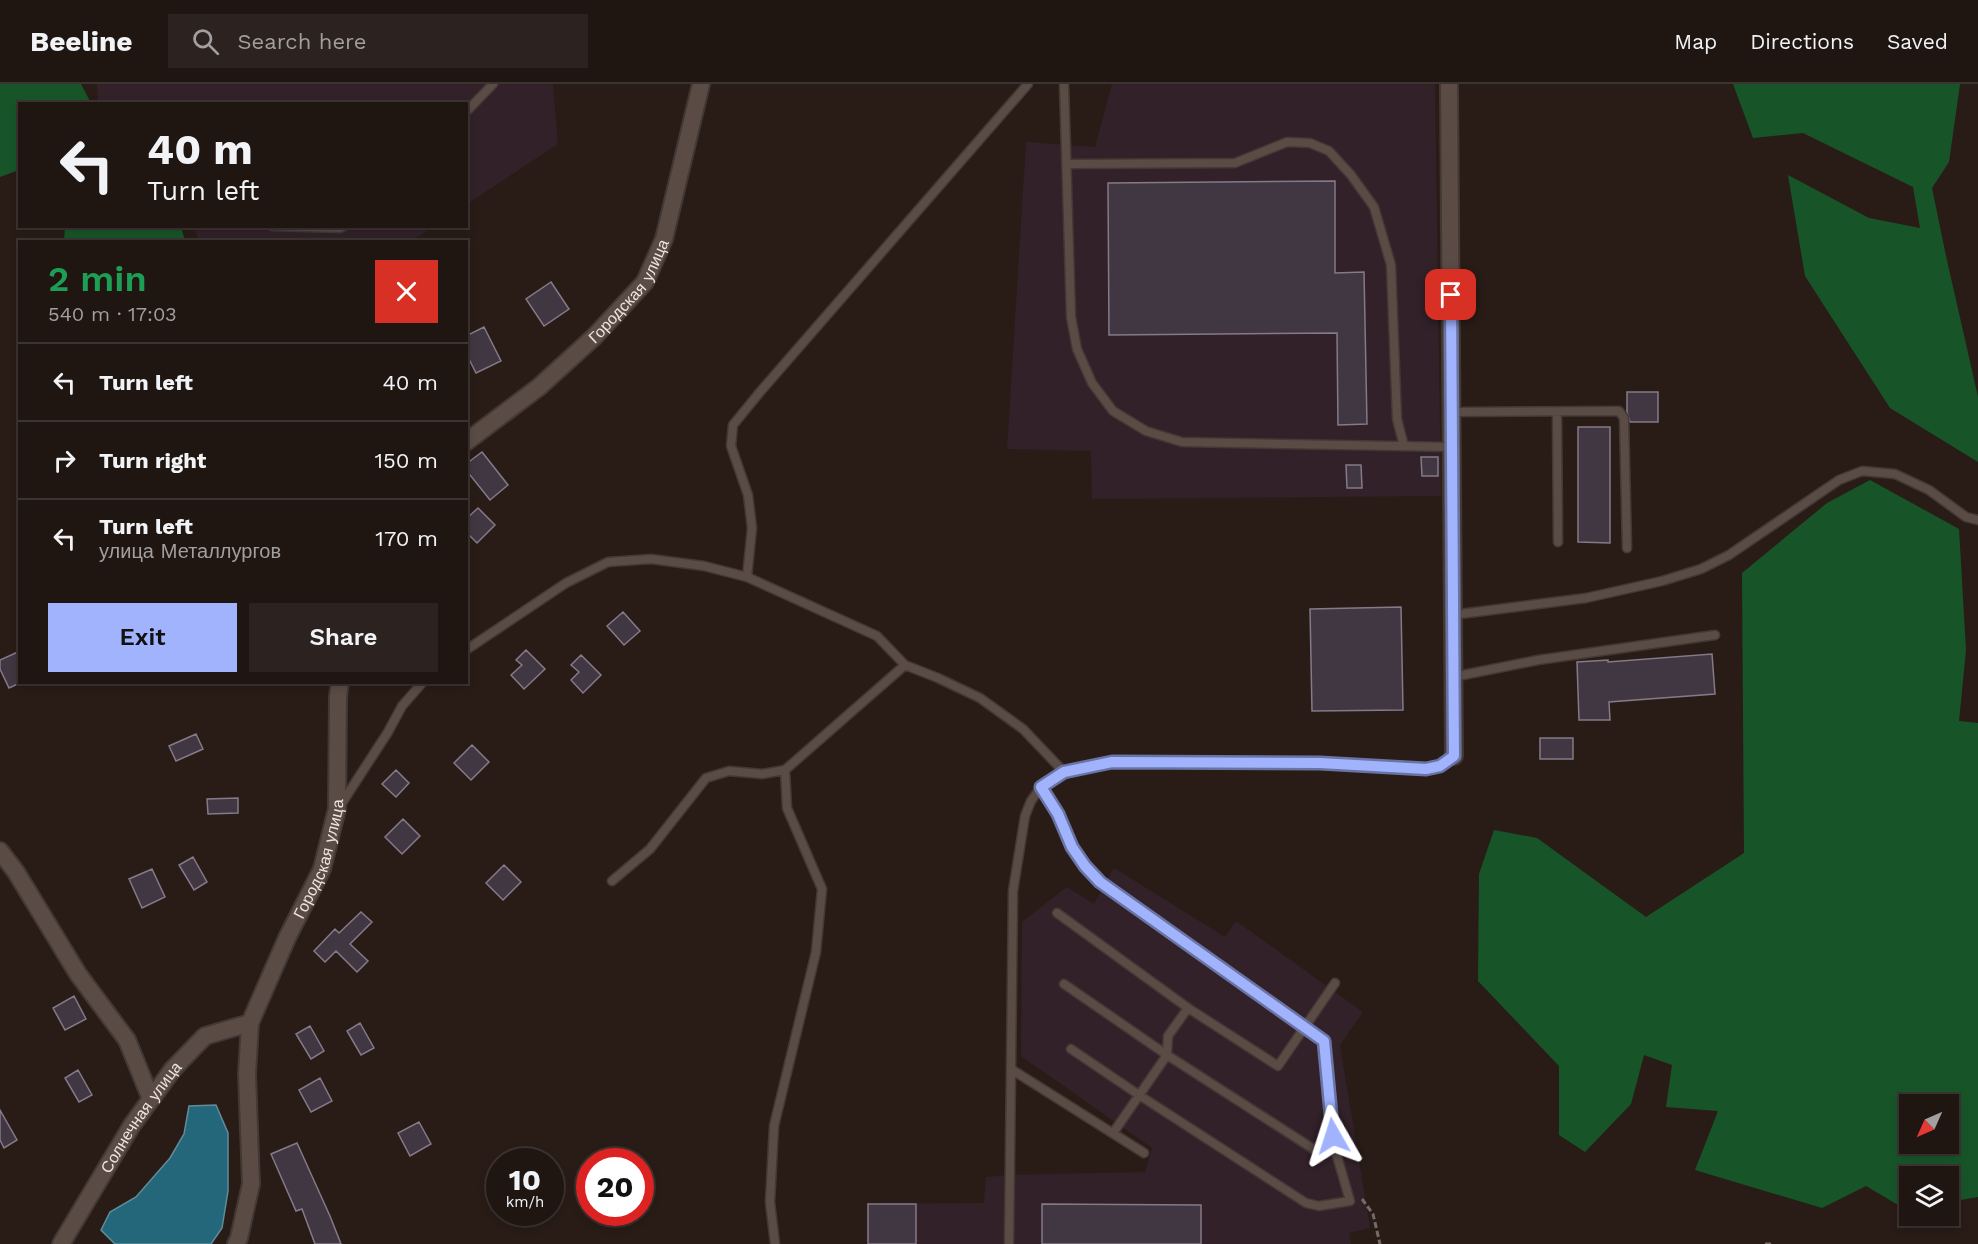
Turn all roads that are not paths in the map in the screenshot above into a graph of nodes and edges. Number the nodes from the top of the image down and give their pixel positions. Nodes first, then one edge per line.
1 (493, 84) edge
2 (701, 84) edge
3 (1028, 84) edge
4 (1064, 84) edge
5 (1449, 84) edge
6 (468, 110) edge
7 (1067, 164) junction
8 (1452, 412) junction
9 (1557, 412) junction
10 (468, 440) edge
11 (1404, 446) junction
12 (1452, 447) junction
13 (1978, 520) edge
14 (1558, 542) dead end
15 (1627, 548) dead end
16 (747, 577) junction
17 (1452, 615) junction
18 (1715, 635) dead end
19 (468, 649) edge
20 (905, 666) junction
21 (1453, 677) junction
22 (340, 684) edge
23 (421, 684) edge
24 (1454, 756) joint
25 (785, 770) junction
26 (1064, 772) junction
27 (1041, 787) junction
28 (337, 809) junction
29 (0, 851) edge
30 (612, 881) dead end
31 (1057, 913) dead end
32 (1335, 983) dead end
33 (1064, 984) dead end
34 (1188, 1008) junction
35 (250, 1023) junction
36 (1305, 1027) junction
37 (1071, 1049) dead end
38 (1167, 1055) junction
39 (1011, 1069) junction
40 (1139, 1095) junction
41 (152, 1099) junction
42 (1113, 1133) junction
43 (1335, 1149) junction
44 (1144, 1153) dead end
45 (62, 1244) edge
46 (236, 1244) edge
47 (775, 1244) edge
48 (1009, 1244) edge

1 - 6 lane
2 - 10 street, Городская улица
3 - 16 lane
4 - 7 lane
5 - 8 street
7 - 11 lane
7 - 11 lane
8 - 9 lane
8 - 12 street
9 - 14 lane
9 - 15 lane
11 - 12 lane
12 - 17 street
13 - 17 lane
16 - 19 lane
16 - 20 lane
17 - 21 street
18 - 21 lane
20 - 25 lane
20 - 26 lane
21 - 24 street
22 - 28 street, Городская улица
23 - 28 lane
24 - 26 lane
25 - 30 lane
25 - 47 lane
26 - 27 lane
27 - 36 lane
27 - 39 lane
28 - 35 street, Городская улица
29 - 41 street
31 - 34 lane
32 - 36 lane
33 - 38 lane
34 - 36 lane
34 - 38 lane
35 - 41 street, Солнечная улица
35 - 46 street
36 - 43 lane
37 - 40 lane
38 - 40 lane
38 - 43 lane
39 - 42 lane
39 - 48 lane
40 - 42 lane
40 - 43 lane
41 - 45 street, Солнечная улица
42 - 44 lane

